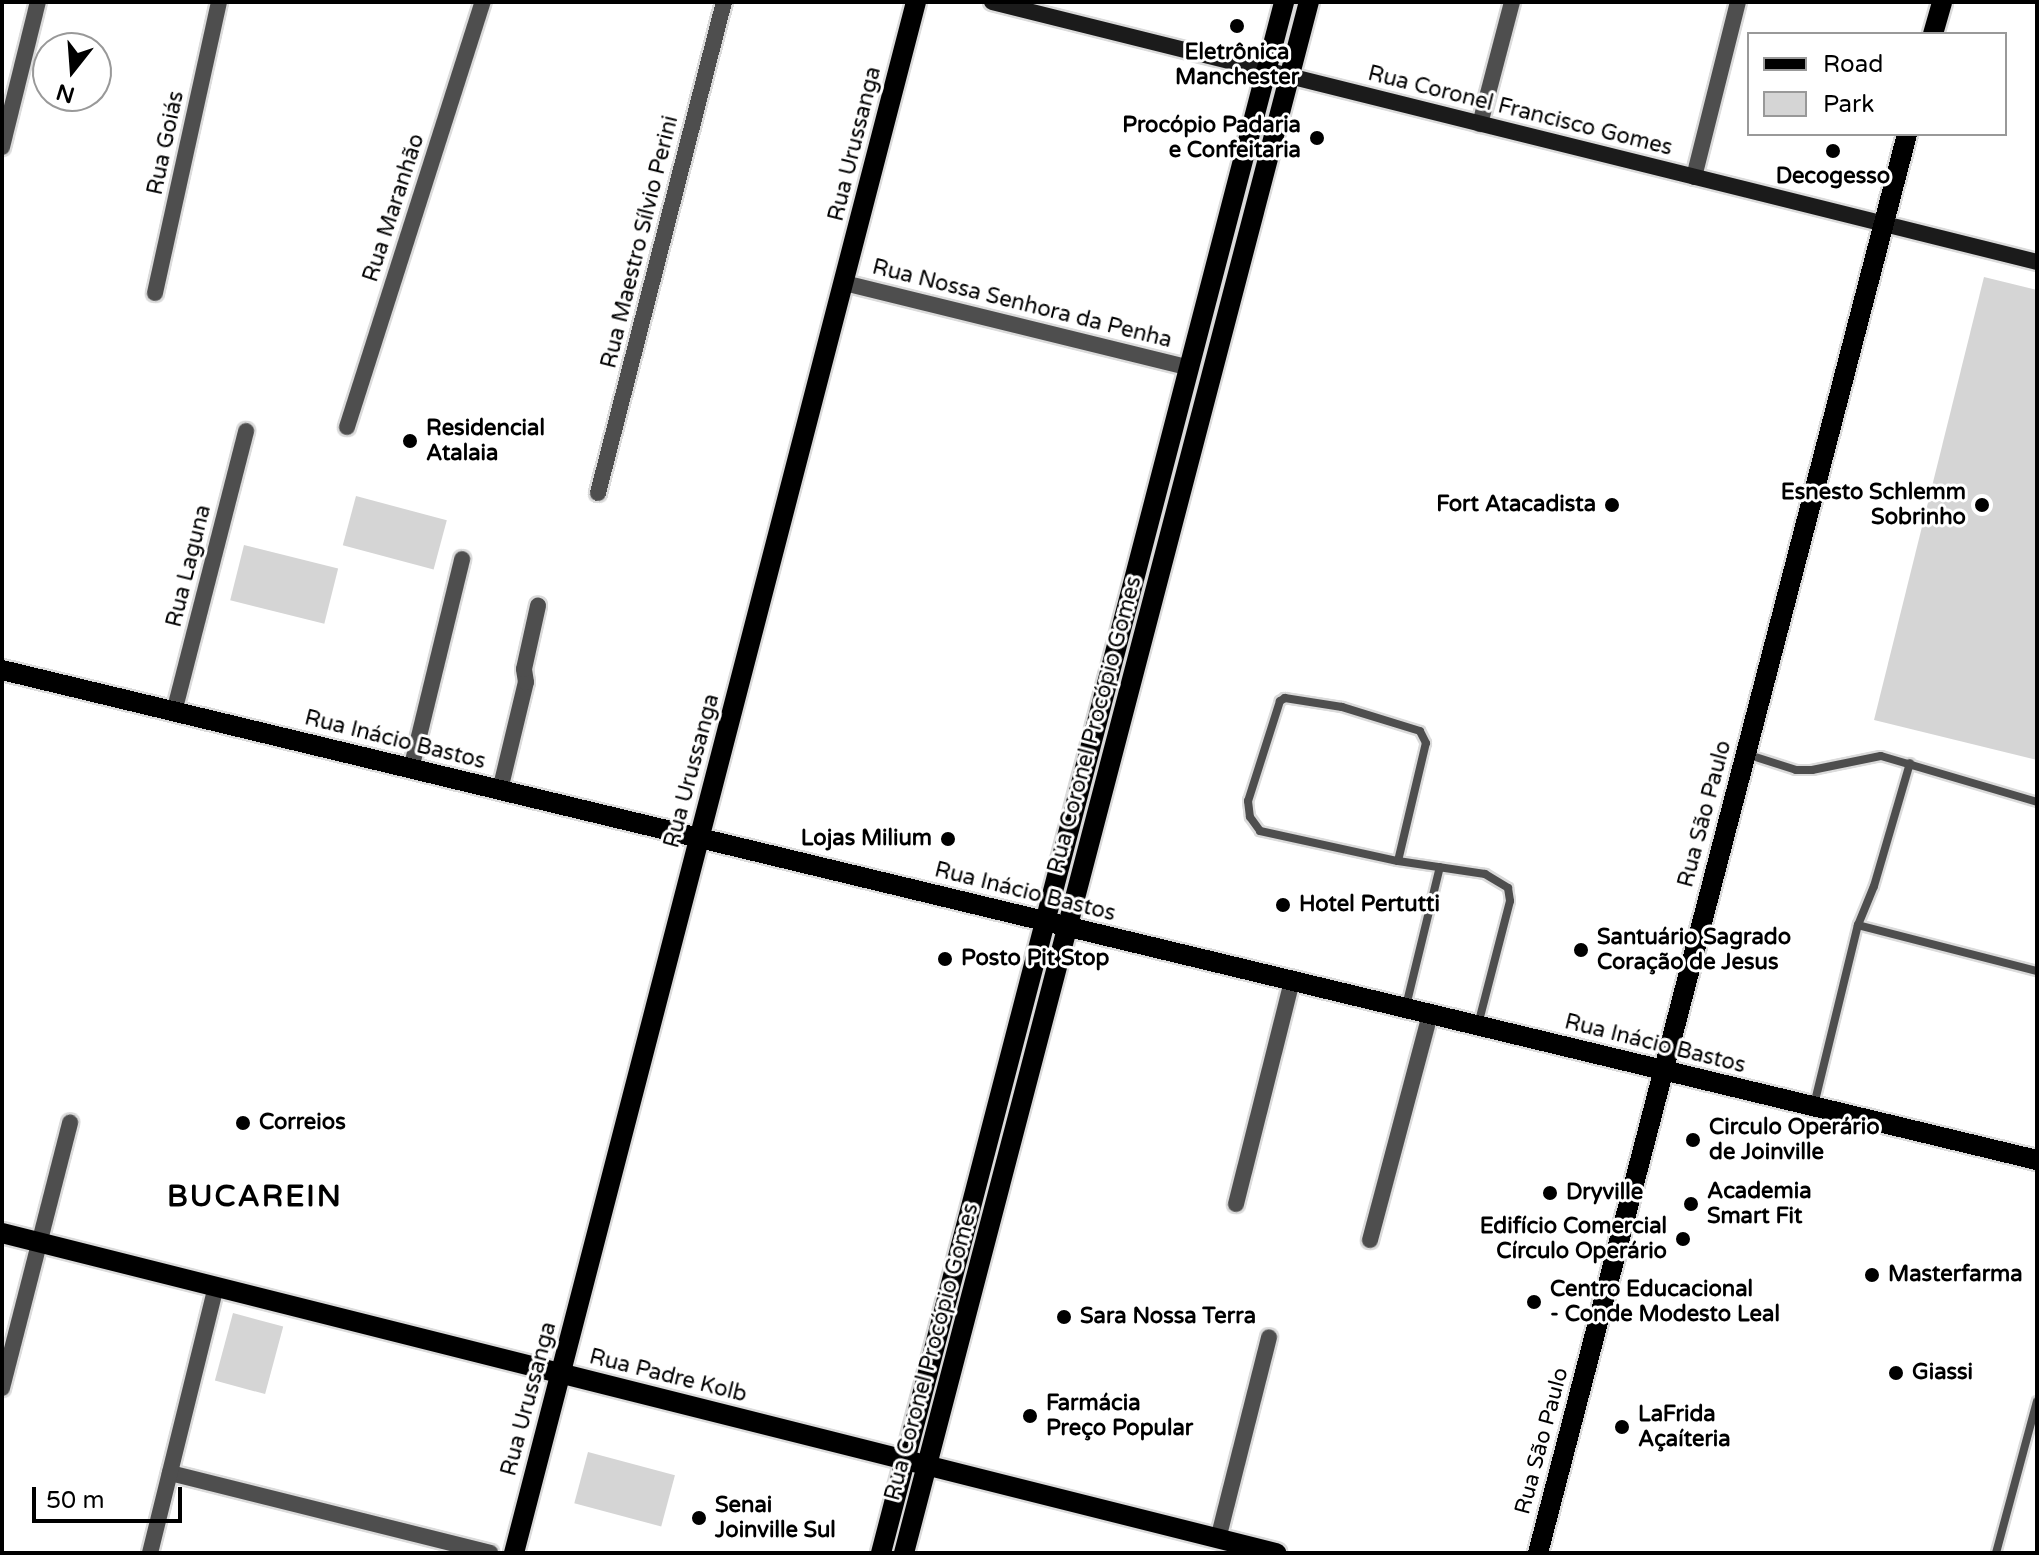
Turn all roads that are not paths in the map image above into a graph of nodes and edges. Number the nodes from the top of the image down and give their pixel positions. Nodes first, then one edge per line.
1 (38, 2) edge
2 (219, 2) edge
3 (483, 2) edge
4 (724, 2) edge
5 (916, 2) edge
6 (992, 2) edge
7 (1284, 2) edge
8 (1309, 2) edge
9 (1512, 2) edge
10 (1738, 2) edge
11 (1942, 2) edge
12 (1934, 32) edge
13 (1267, 70) junction
14 (1290, 76) junction
15 (1480, 124) junction
16 (1906, 136) edge
17 (2, 147) edge
18 (1694, 177) junction
19 (1884, 224) junction
20 (2037, 262) edge
21 (844, 283) junction
22 (155, 293) dead end
23 (1189, 368) junction
24 (347, 427) dead end
25 (246, 431) dead end
26 (598, 493) dead end
27 (462, 559) dead end
28 (538, 606) dead end
29 (2, 670) edge
30 (174, 712) junction
31 (1746, 754) junction
32 (1910, 763) junction
33 (411, 769) junction
34 (500, 790) junction
35 (2037, 802) edge
36 (699, 838) junction
37 (1398, 861) junction
38 (1440, 867) junction
39 (1045, 921) junction
40 (1858, 925) junction
41 (1067, 927) junction
42 (2037, 971) edge
43 (1292, 981) junction
44 (1405, 1008) junction
45 (1430, 1014) junction
46 (1478, 1026) junction
47 (1663, 1070) junction
48 (1814, 1106) junction
49 (70, 1123) dead end
50 (2037, 1160) edge
51 (1236, 1204) dead end
52 (2, 1233) edge
53 (1370, 1240) dead end
54 (39, 1243) junction
55 (216, 1287) junction
56 (1269, 1337) dead end
57 (561, 1374) junction
58 (2, 1388) edge
59 (2037, 1401) edge
60 (905, 1460) junction
61 (927, 1466) junction
62 (170, 1473) junction
63 (1218, 1539) junction
64 (150, 1553) edge
65 (490, 1553) edge
66 (514, 1553) edge
67 (881, 1553) edge
68 (904, 1553) edge
69 (1276, 1553) edge
70 (1538, 1553) edge
71 (1996, 1553) edge

1 - 17 street
2 - 22 street, Rua Goiás
3 - 24 street, Rua Maranhão
4 - 26 street, Rua Maestro Sílvio Perini
5 - 21 main road, Rua Urussanga
6 - 13 main road, Rua Coronel Francisco Gomes
7 - 13 main road, Rua Coronel Procópio Gomes
8 - 14 main road, Rua Coronel Procópio Gomes
9 - 15 street
10 - 18 street
11 - 12 main road
13 - 14 main road, Rua Coronel Francisco Gomes
13 - 23 main road, Rua Coronel Procópio Gomes
14 - 15 main road, Rua Coronel Francisco Gomes
14 - 41 main road, Rua Coronel Procópio Gomes
15 - 18 main road, Rua Coronel Francisco Gomes
16 - 19 main road, Rua São Paulo
18 - 19 main road, Rua Coronel Francisco Gomes
19 - 20 main road, Rua Coronel Francisco Gomes
19 - 31 main road, Rua São Paulo
21 - 23 street, Rua Nossa Senhora da Penha
21 - 36 main road, Rua Urussanga
23 - 39 main road, Rua Coronel Procópio Gomes
25 - 30 street, Rua Laguna
27 - 33 street
28 - 34 street
29 - 30 main road, Rua Inácio Bastos
30 - 33 main road, Rua Inácio Bastos
31 - 32 lane
31 - 47 main road, Rua São Paulo
32 - 35 lane
32 - 40 lane
33 - 34 main road, Rua Inácio Bastos
34 - 36 main road, Rua Inácio Bastos
36 - 39 main road, Rua Inácio Bastos
36 - 57 main road, Rua Urussanga
37 - 37 lane
37 - 38 lane
38 - 44 lane
38 - 46 lane
39 - 41 main road, Rua Inácio Bastos
39 - 60 main road, Rua Coronel Procópio Gomes
40 - 42 lane
40 - 48 lane
41 - 43 main road, Rua Inácio Bastos
41 - 61 main road, Rua Coronel Procópio Gomes
43 - 44 main road, Rua Inácio Bastos
43 - 51 street
44 - 45 main road, Rua Inácio Bastos
45 - 46 main road, Rua Inácio Bastos
45 - 53 street
46 - 47 main road, Rua Inácio Bastos
47 - 48 main road, Rua Inácio Bastos
47 - 70 main road, Rua São Paulo
48 - 50 main road, Rua Inácio Bastos
49 - 54 street
52 - 54 main road, Rua Padre Kolb
54 - 55 main road, Rua Padre Kolb
54 - 58 street
55 - 57 main road, Rua Padre Kolb
55 - 62 street
56 - 63 street
57 - 60 main road, Rua Padre Kolb
57 - 66 main road, Rua Urussanga
59 - 71 lane
60 - 61 main road, Rua Padre Kolb
60 - 67 main road, Rua Coronel Procópio Gomes
61 - 63 main road, Rua Padre Kolb
61 - 68 main road, Rua Coronel Procópio Gomes
62 - 64 street
62 - 65 street
63 - 69 main road, Rua Padre Kolb

